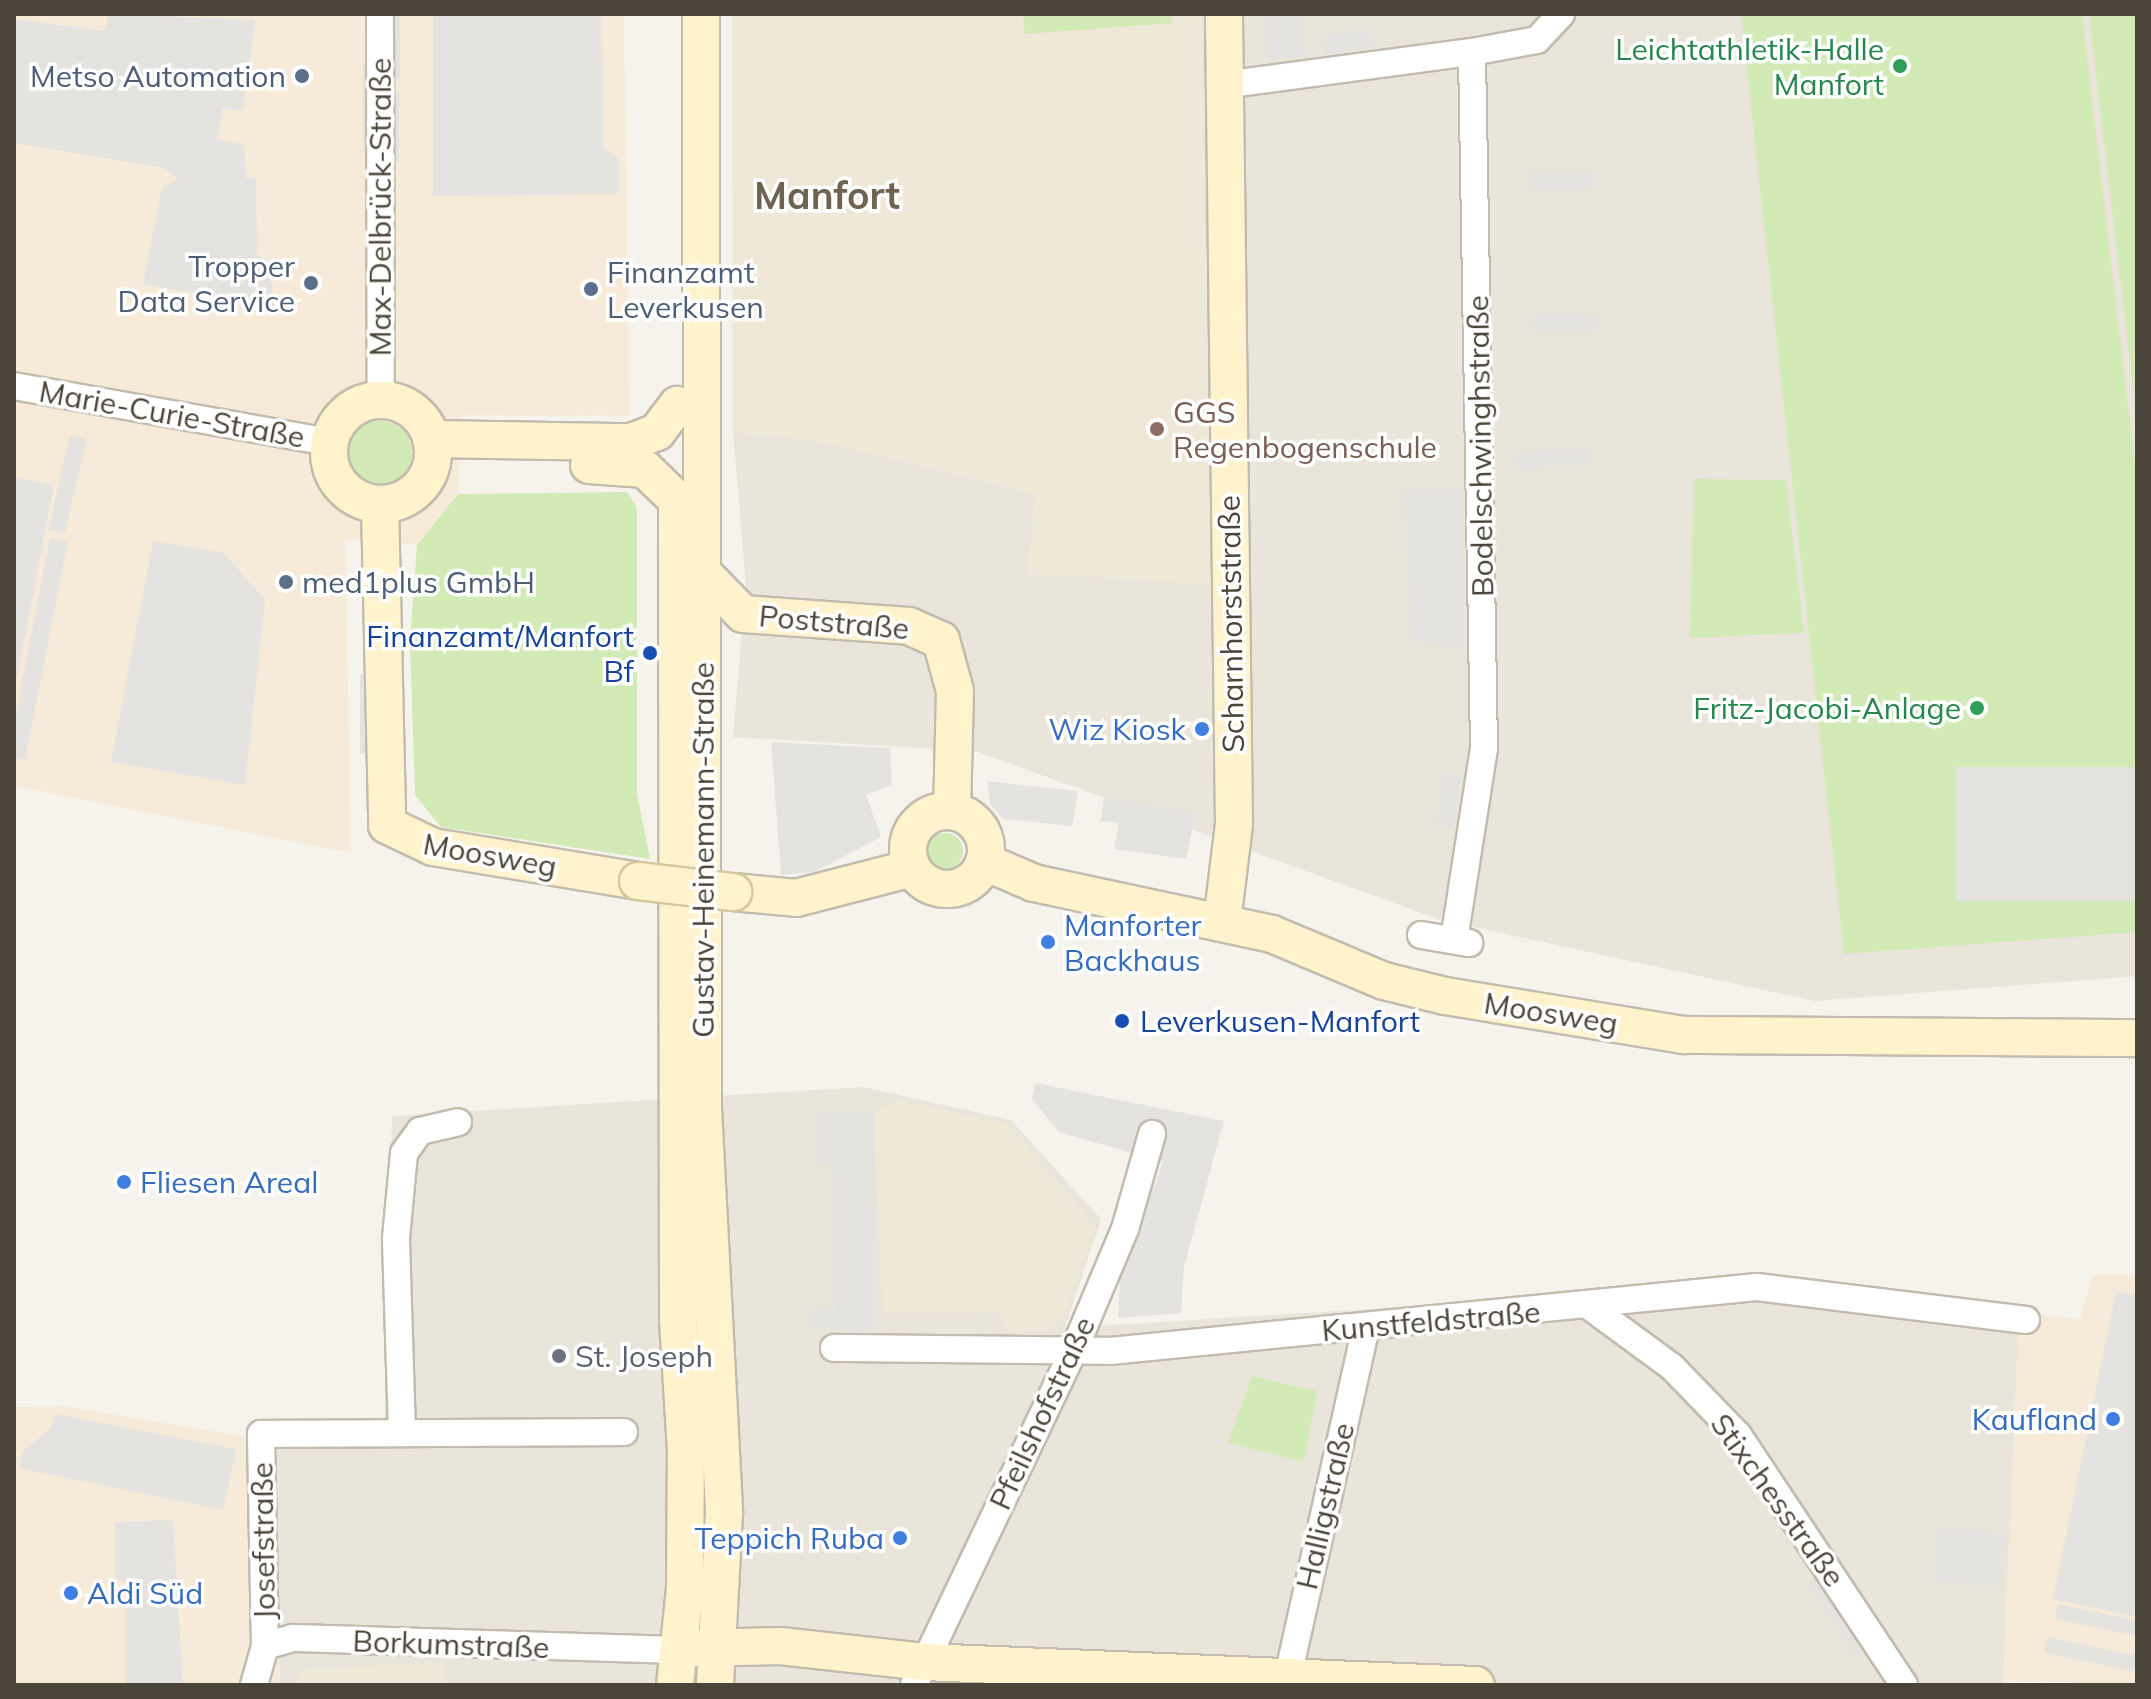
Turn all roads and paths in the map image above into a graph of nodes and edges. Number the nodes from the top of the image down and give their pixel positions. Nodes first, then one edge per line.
1 (380, 14) edge
2 (678, 14) edge
3 (701, 14) edge
4 (1224, 14) edge
5 (1561, 14) edge
6 (1472, 52) junction
7 (1224, 85) junction
8 (14, 386) edge
9 (381, 400) junction
10 (677, 405) junction
11 (329, 442) junction
12 (431, 454) junction
13 (677, 500) junction
14 (380, 505) junction
15 (703, 573) junction
16 (743, 614) junction
17 (703, 659) junction
18 (952, 810) junction
19 (985, 862) junction
20 (912, 868) junction
21 (1222, 922) junction
22 (1421, 935) dead end
23 (2137, 1038) edge
24 (458, 1122) dead end
25 (1152, 1134) dead end
26 (1589, 1306) junction
27 (2026, 1320) dead end
28 (1366, 1327) junction
29 (834, 1348) dead end
30 (1073, 1352) junction
31 (402, 1432) junction
32 (624, 1432) dead end
33 (265, 1646) junction
34 (720, 1647) junction
35 (680, 1650) junction
36 (919, 1674) edge
37 (1286, 1679) edge
38 (254, 1685) edge
39 (675, 1685) edge
40 (715, 1685) edge
41 (1476, 1685) edge
42 (1904, 1685) edge

1 - 9 street, Max-Delbrück-Straße
2 - 10 street, Gustav-Heinemann-Straße
3 - 15 street, Gustav-Heinemann-Straße
4 - 7 street, Scharnhorststraße
5 - 6 street
6 - 7 street
6 - 22 street, Bodelschwinghstraße
7 - 21 street, Scharnhorststraße
8 - 11 street, Marie-Curie-Straße
9 - 11 street
9 - 12 street
10 - 12 street
10 - 13 street, Gustav-Heinemann-Straße
11 - 14 street
12 - 13 street
12 - 14 street
13 - 35 street, Gustav-Heinemann-Straße
14 - 20 street, Moosweg, bridge
15 - 16 street, Poststraße
15 - 17 street, Gustav-Heinemann-Straße
16 - 17 street, Poststraße
16 - 18 street, Poststraße
17 - 34 street, Gustav-Heinemann-Straße
18 - 19 street
18 - 20 street
19 - 20 street
19 - 21 street, Moosweg
21 - 23 street, Moosweg
24 - 31 street
25 - 30 street, Pfeilshofstraße
26 - 27 street, Kunstfeldstraße
26 - 28 street, Kunstfeldstraße
26 - 42 street, Stixchesstraße
28 - 30 street, Kunstfeldstraße
28 - 37 street, Halligstraße
29 - 30 street, Kunstfeldstraße
30 - 36 street, Pfeilshofstraße
31 - 32 street, Josefstraße
31 - 33 street, Josefstraße
33 - 35 street, Borkumstraße
33 - 38 street
34 - 35 street
34 - 36 street
34 - 40 street, Gustav-Heinemann-Straße
35 - 39 street, Gustav-Heinemann-Straße
36 - 37 street
37 - 41 street

